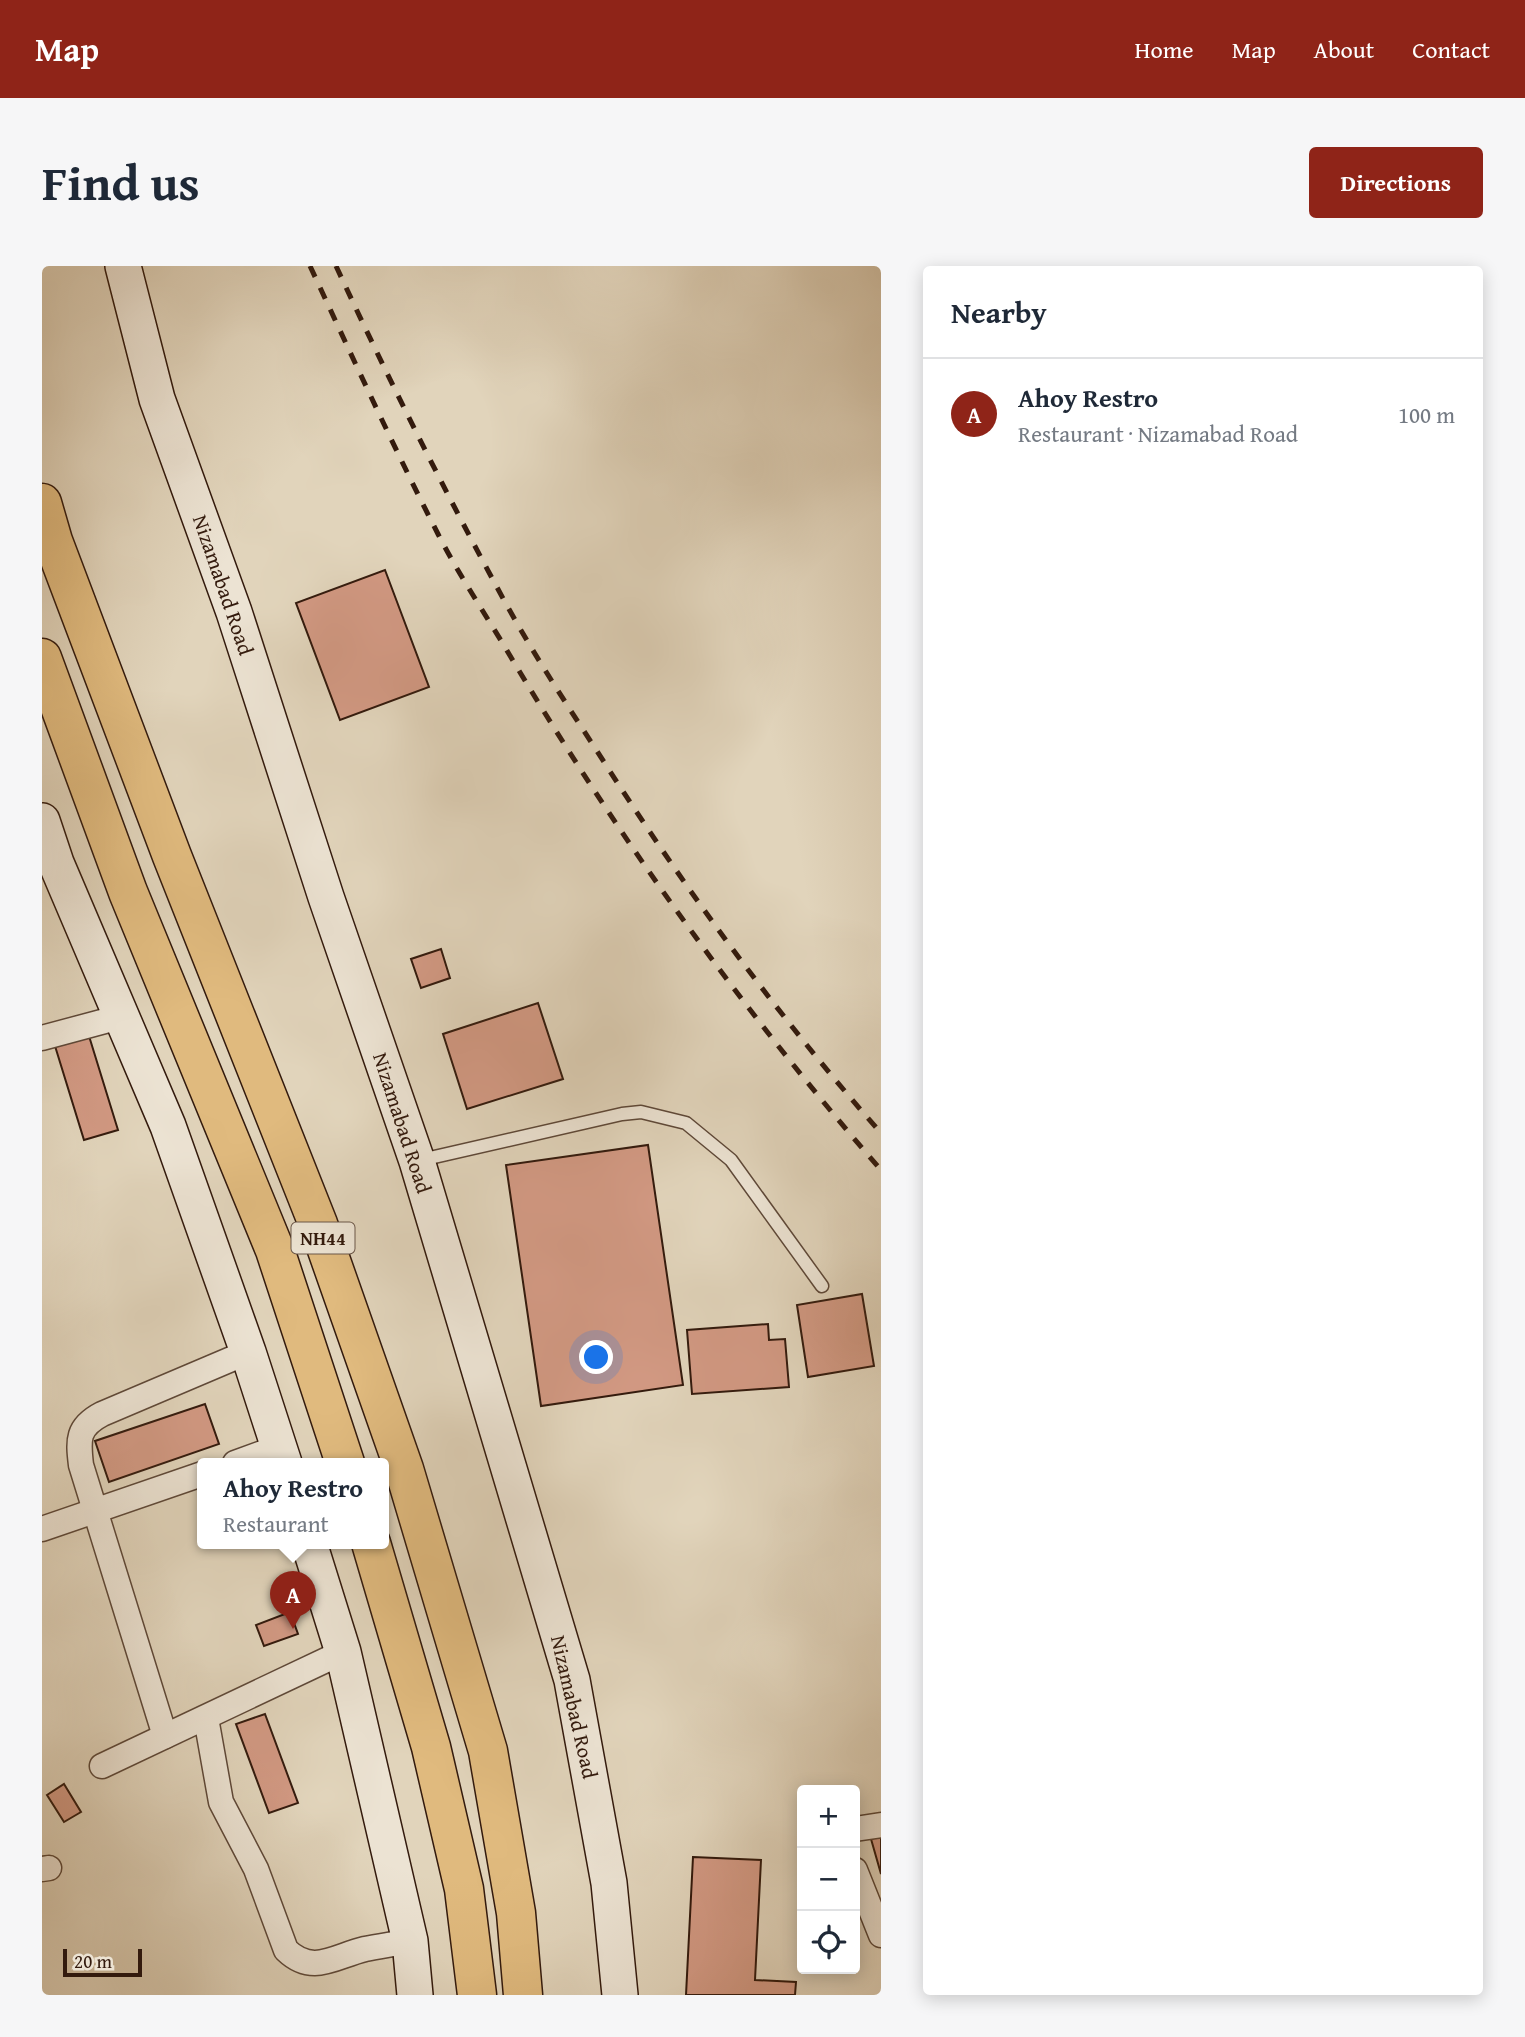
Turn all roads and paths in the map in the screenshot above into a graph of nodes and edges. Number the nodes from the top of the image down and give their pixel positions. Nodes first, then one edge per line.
1 (122, 266) edge
2 (42, 503) edge
3 (42, 658) edge
4 (42, 821) edge
5 (49, 865) edge
6 (120, 1017) junction
7 (42, 1038) edge
8 (417, 1161) junction
9 (822, 1286) dead end
10 (248, 1352) junction
11 (281, 1455) edge
12 (264, 1458) edge
13 (343, 1458) edge
14 (197, 1476) edge
15 (95, 1511) junction
16 (42, 1529) edge
17 (311, 1549) edge
18 (373, 1549) edge
19 (343, 1652) junction
20 (206, 1718) junction
21 (165, 1736) junction
22 (102, 1766) dead end
23 (881, 1825) edge
24 (860, 1828) edge
25 (860, 1882) edge
26 (881, 1935) edge
27 (410, 1941) junction
28 (415, 1995) edge
29 (477, 1995) edge
30 (523, 1995) edge
31 (620, 1995) edge

1 - 8 main road, Nizamabad Road
2 - 30 highway, NH44
3 - 13 highway, NH44
4 - 5 main road
5 - 6 main road
6 - 7 street
6 - 10 main road
8 - 9 lane
8 - 31 main road, Nizamabad Road
10 - 11 main road
10 - 15 street
11 - 12 street
14 - 15 street
15 - 16 street
15 - 21 street
17 - 19 main road
18 - 29 highway
19 - 20 street
19 - 27 main road
20 - 21 street
20 - 27 street
21 - 22 street
23 - 24 street
25 - 26 street
27 - 28 main road

